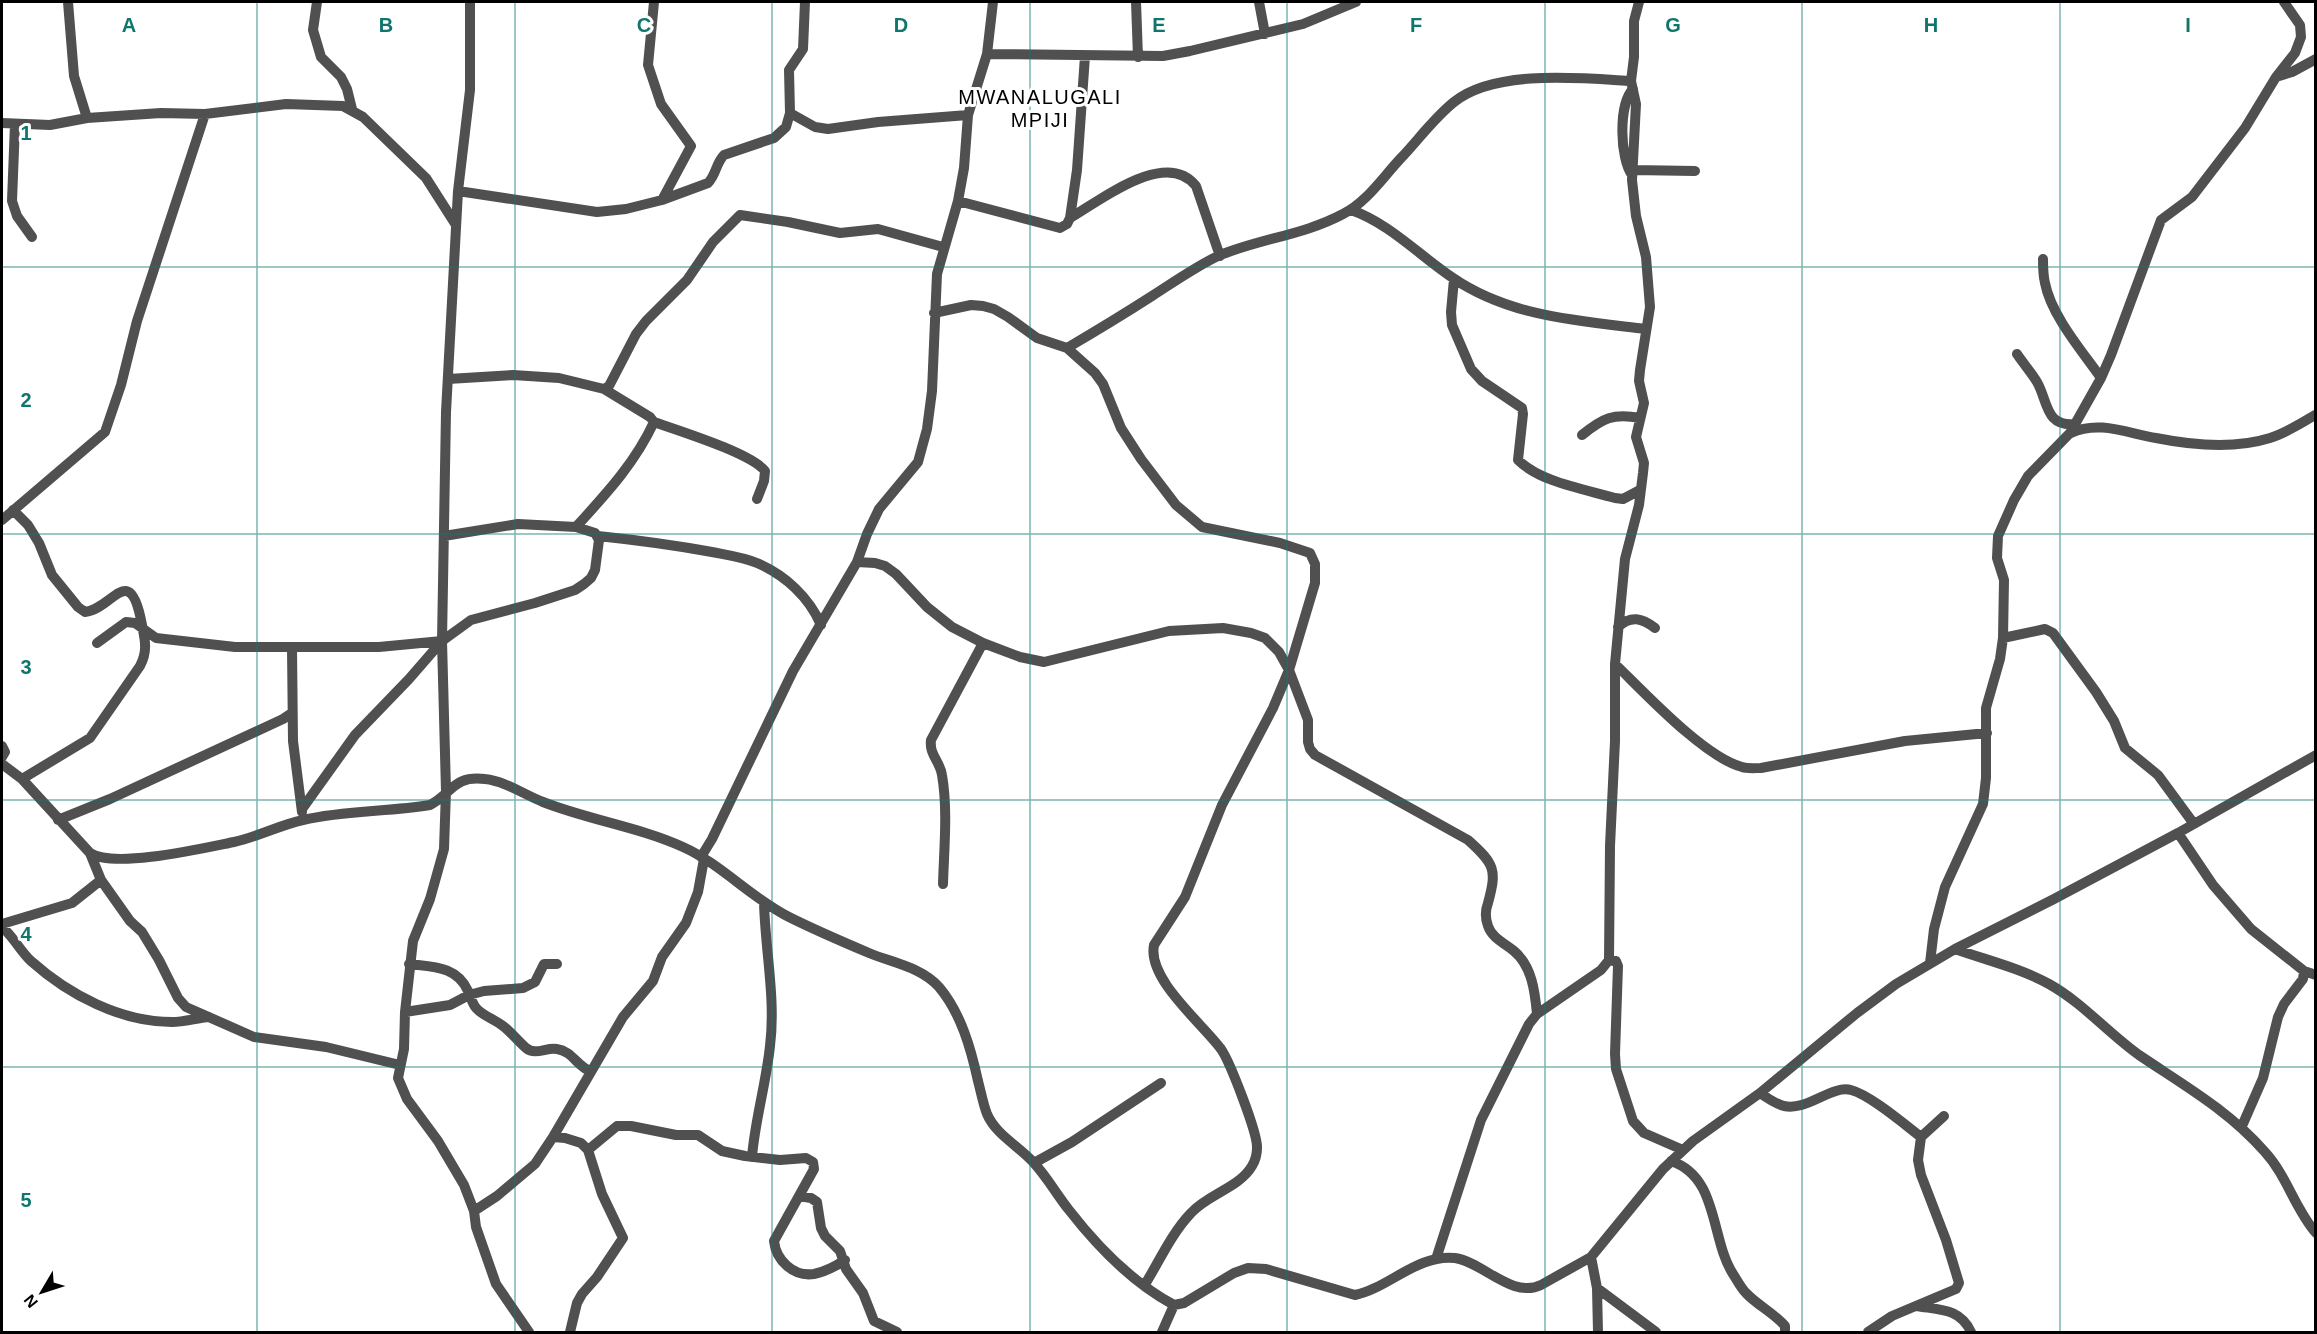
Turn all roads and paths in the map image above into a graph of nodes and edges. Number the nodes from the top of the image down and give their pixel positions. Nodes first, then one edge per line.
1 (68, 2) edge
2 (317, 2) edge
3 (470, 2) edge
4 (654, 2) edge
5 (805, 2) edge
6 (993, 2) edge
7 (1136, 2) edge
8 (1259, 2) edge
9 (1356, 2) edge
10 (1639, 2) edge
11 (2284, 2) edge
12 (1265, 34) junction
13 (987, 54) junction
14 (1085, 56) junction
15 (1138, 57) junction
16 (2316, 59) edge
17 (2276, 77) junction
18 (1632, 85) junction
19 (352, 109) junction
20 (790, 113) junction
21 (205, 114) junction
22 (968, 115) junction
23 (87, 118) junction
24 (2, 123) edge
25 (15, 124) junction
26 (1695, 171) dead end
27 (1633, 173) junction
28 (458, 191) junction
29 (662, 200) junction
30 (958, 201) junction
31 (1351, 210) junction
32 (1070, 218) junction
33 (456, 226) junction
34 (32, 237) dead end
35 (944, 247) junction
36 (1220, 256) junction
37 (2043, 259) dead end
38 (1454, 279) junction
39 (934, 313) junction
40 (1646, 329) junction
41 (1067, 348) junction
42 (2017, 354) dead end
43 (2101, 378) junction
44 (448, 379) junction
45 (604, 389) junction
46 (2314, 415) edge
47 (1640, 418) junction
48 (654, 422) junction
49 (2073, 429) junction
50 (1582, 435) dead end
51 (1640, 490) junction
52 (757, 499) dead end
53 (13, 510) junction
54 (2, 520) edge
55 (576, 527) junction
56 (444, 536) junction
57 (598, 536) junction
58 (857, 562) junction
59 (821, 625) junction
60 (1618, 627) junction
61 (143, 628) junction
62 (1655, 628) dead end
63 (2003, 638) junction
64 (442, 641) junction
65 (97, 643) dead end
66 (983, 643) junction
67 (292, 648) junction
68 (1615, 664) junction
69 (1289, 670) junction
70 (292, 713) junction
71 (1987, 733) junction
72 (2, 746) edge
73 (2316, 755) edge
74 (2, 757) edge
75 (2, 764) edge
76 (22, 779) junction
77 (446, 791) junction
78 (302, 814) junction
79 (58, 820) junction
80 (2194, 824) junction
81 (2178, 833) junction
82 (90, 853) junction
83 (703, 858) junction
84 (101, 880) junction
85 (943, 884) dead end
86 (764, 902) junction
87 (2, 926) edge
88 (1955, 949) junction
89 (1608, 960) junction
90 (1930, 963) junction
91 (410, 964) junction
92 (557, 964) dead end
93 (2304, 971) junction
94 (2316, 975) edge
95 (469, 995) junction
96 (405, 1012) junction
97 (1537, 1014) junction
98 (210, 1016) junction
99 (400, 1065) junction
100 (590, 1071) junction
101 (1161, 1083) dead end
102 (1760, 1093) junction
103 (1944, 1116) dead end
104 (2242, 1126) junction
105 (553, 1137) junction
106 (1921, 1137) junction
107 (588, 1150) junction
108 (1683, 1150) junction
109 (752, 1157) junction
110 (1671, 1161) junction
111 (1034, 1163) junction
112 (799, 1196) junction
113 (474, 1211) junction
114 (2316, 1233) edge
115 (1591, 1257) junction
116 (1436, 1259) junction
117 (845, 1260) junction
118 (1144, 1286) junction
119 (1597, 1288) junction
120 (1174, 1305) junction
121 (1913, 1306) junction
122 (529, 1332) edge
123 (570, 1332) edge
124 (897, 1332) edge
125 (1162, 1332) edge
126 (1598, 1332) edge
127 (1656, 1332) edge
128 (1785, 1332) edge
129 (1868, 1332) edge
130 (1971, 1332) edge

1 - 23 street
2 - 19 street
3 - 28 street
4 - 29 street
5 - 20 street
6 - 13 street
7 - 15 street
8 - 12 street
9 - 12 street
10 - 18 street
11 - 17 street
12 - 15 street
13 - 14 street
13 - 22 street
14 - 15 street
14 - 32 street
16 - 17 street
17 - 43 street
18 - 27 street
18 - 31 street
19 - 21 street
19 - 33 street
20 - 22 street
20 - 29 street
21 - 23 street
21 - 53 street
22 - 30 street
23 - 25 street
24 - 25 street
25 - 34 street
26 - 27 street
27 - 40 street
28 - 29 street
28 - 33 street
30 - 32 street
30 - 35 street
31 - 36 street
31 - 38 street
32 - 36 street
33 - 44 street
35 - 39 street
35 - 45 street
36 - 41 street
37 - 43 street
38 - 40 street
38 - 51 street
39 - 41 street
39 - 58 street
40 - 47 street
41 - 69 street
42 - 49 street
43 - 49 street
44 - 45 street
44 - 56 street
45 - 48 street
46 - 49 street
47 - 50 street
47 - 51 street
48 - 52 street
48 - 55 street
49 - 63 street
51 - 60 street
53 - 54 street
53 - 61 street
55 - 56 street
55 - 57 street
56 - 64 street
57 - 59 street
57 - 64 street
58 - 59 street
58 - 66 street
59 - 83 street
60 - 62 street
60 - 68 street
61 - 65 street
61 - 67 street
61 - 76 street
63 - 71 street
63 - 80 street
64 - 67 street
64 - 77 street
64 - 78 street
66 - 69 street
66 - 85 street
67 - 70 street
68 - 71 street
68 - 89 street
69 - 97 street
69 - 118 street
70 - 78 street
70 - 79 street
71 - 90 street
72 - 74 street
73 - 80 street
75 - 76 street
76 - 79 street
77 - 78 street
77 - 83 street
77 - 91 street
78 - 82 street
79 - 82 street
80 - 81 street
81 - 88 street
81 - 93 street
82 - 84 street
83 - 86 street
83 - 100 street
84 - 87 street
84 - 98 street
86 - 109 street
86 - 111 street
87 - 98 street
88 - 90 street
88 - 104 street
89 - 97 street
89 - 108 street
90 - 102 street
91 - 95 street
91 - 96 street
92 - 95 street
93 - 94 street
93 - 104 street
95 - 96 street
95 - 100 street
96 - 99 street
97 - 116 street
98 - 99 street
99 - 113 street
100 - 105 street
101 - 111 street
102 - 106 street
102 - 108 street
103 - 106 street
104 - 114 street
105 - 107 street
105 - 113 street
106 - 121 street
107 - 109 street
107 - 123 street
108 - 110 street
109 - 112 street
110 - 115 street
110 - 128 street
111 - 118 street
112 - 117 street
112 - 117 street
113 - 122 street
115 - 116 street
115 - 119 street
116 - 120 street
117 - 124 street
118 - 120 street
119 - 126 street
119 - 127 street
120 - 125 street
121 - 129 street
121 - 130 street

